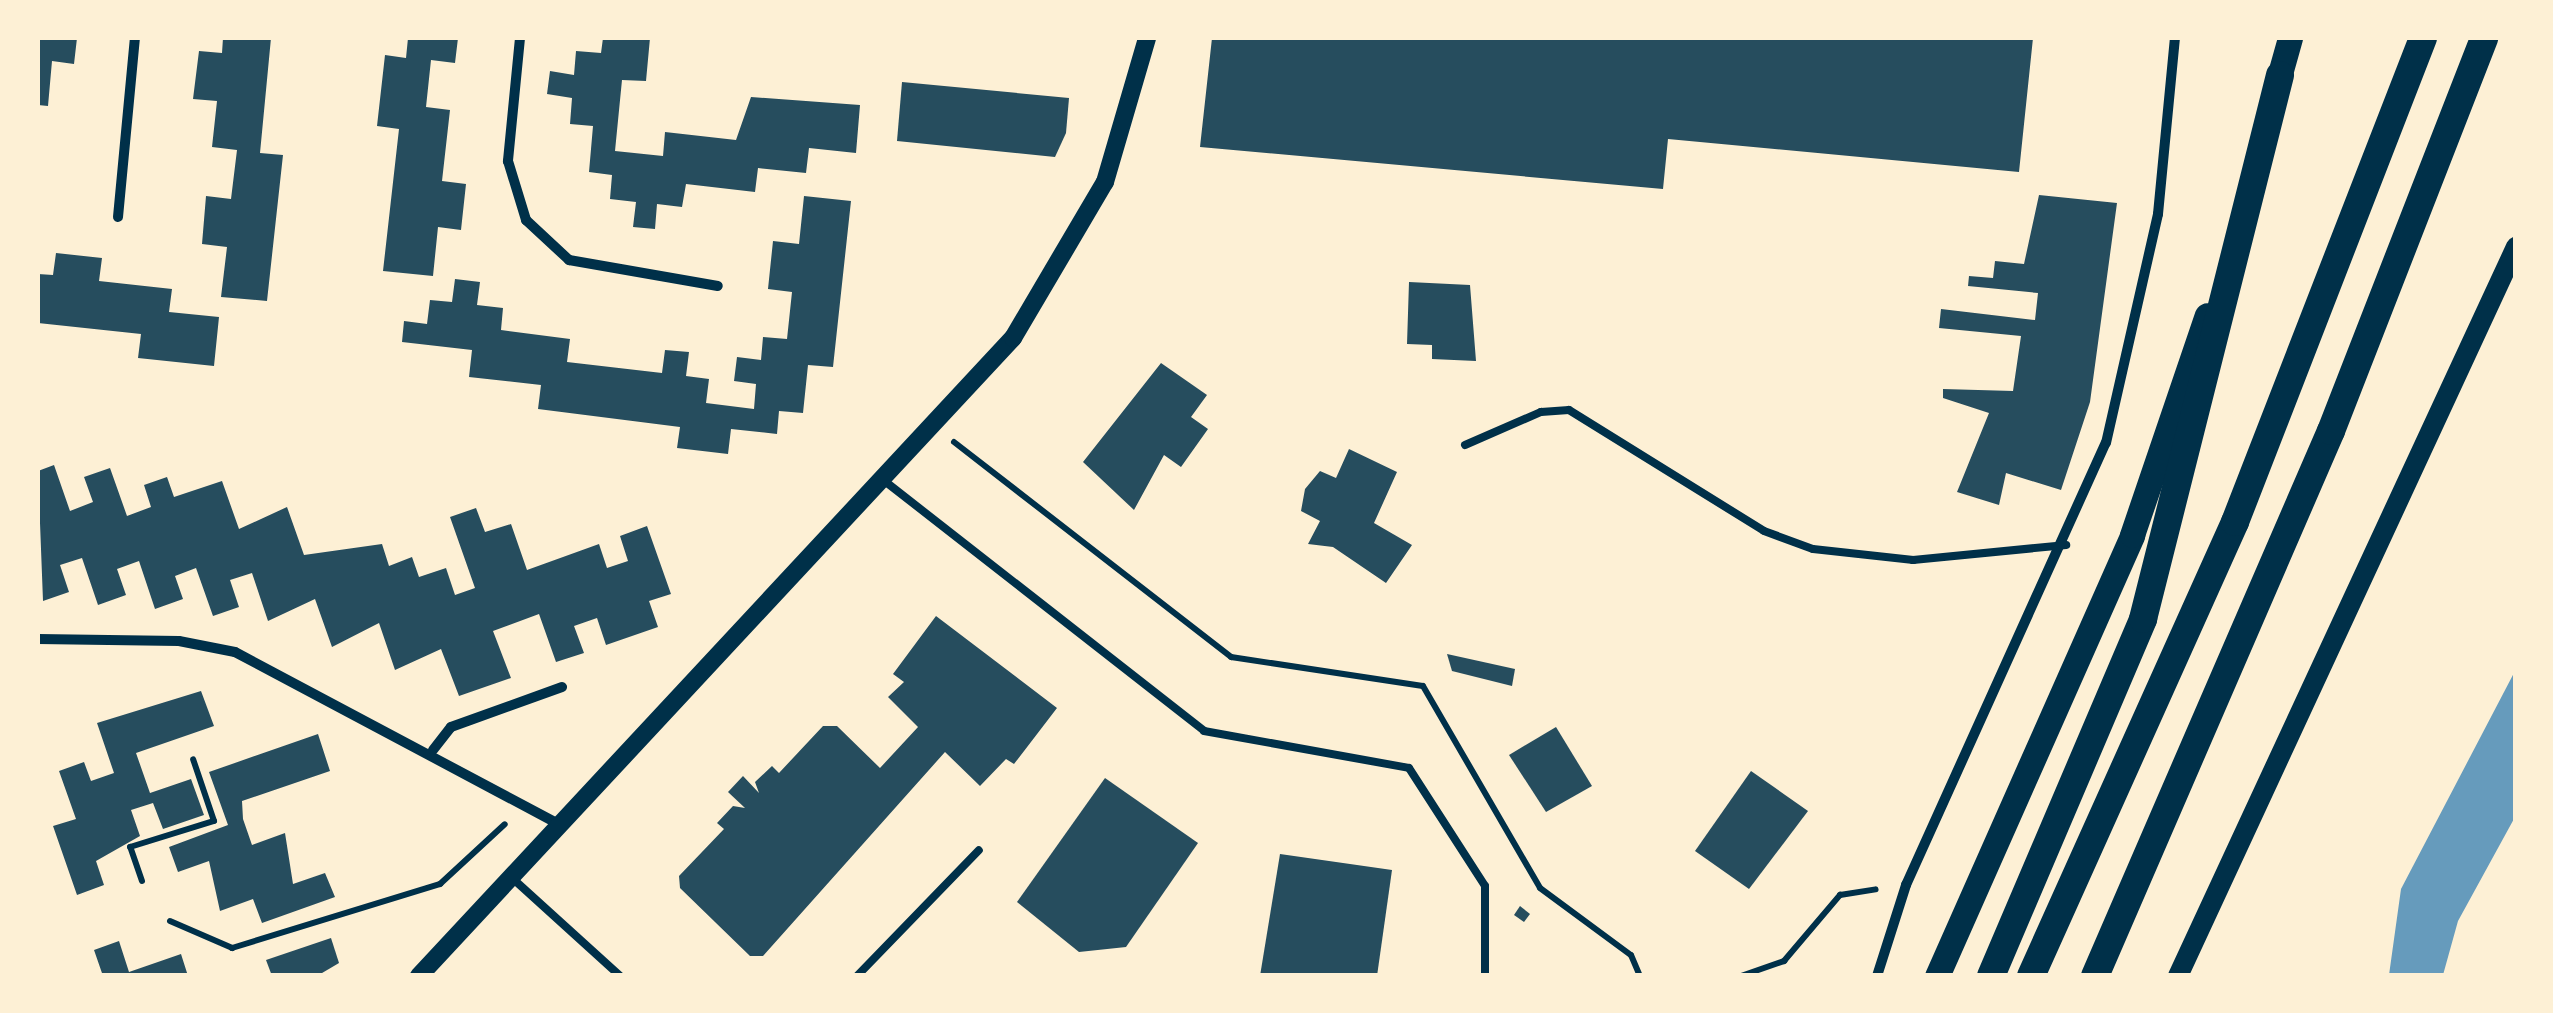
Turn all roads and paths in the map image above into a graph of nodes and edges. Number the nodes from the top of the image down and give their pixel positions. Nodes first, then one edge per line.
1 (135, 38) edge
2 (520, 38) edge
3 (1147, 38) edge
4 (2174, 38) edge
5 (2290, 38) edge
6 (2423, 38) edge
7 (2484, 38) edge
8 (2280, 76) junction
9 (118, 217) dead end
10 (2516, 247) edge
11 (718, 286) dead end
12 (932, 426) junction
13 (1465, 445) dead end
14 (882, 479) junction
15 (2066, 545) junction
16 (38, 639) edge
17 (562, 687) dead end
18 (433, 750) junction
19 (194, 758) dead end
20 (527, 804) junction
21 (562, 826) junction
22 (979, 850) dead end
23 (512, 877) junction
24 (142, 881) dead end
25 (1906, 884) junction
26 (170, 920) dead end
27 (2095, 975) edge
28 (418, 976) edge
29 (620, 976) edge
30 (857, 976) edge
31 (1485, 976) edge
32 (1640, 976) edge
33 (1741, 976) edge
34 (1876, 976) edge
35 (1937, 976) edge
36 (1992, 976) edge
37 (2031, 976) edge
38 (2178, 976) edge

1 - 9 street
2 - 11 street
3 - 12 street
4 - 15 street
5 - 8 main road
6 - 37 highway
7 - 27 highway
8 - 35 main road
8 - 36 highway
10 - 38 main road
12 - 14 street
12 - 32 path
13 - 15 lane
14 - 21 street
14 - 31 lane
15 - 25 street
16 - 18 street
17 - 18 street
18 - 20 street
19 - 24 path
20 - 21 street
20 - 26 path
21 - 23 street
22 - 30 lane
23 - 28 street
23 - 29 lane
25 - 33 path
25 - 34 street

